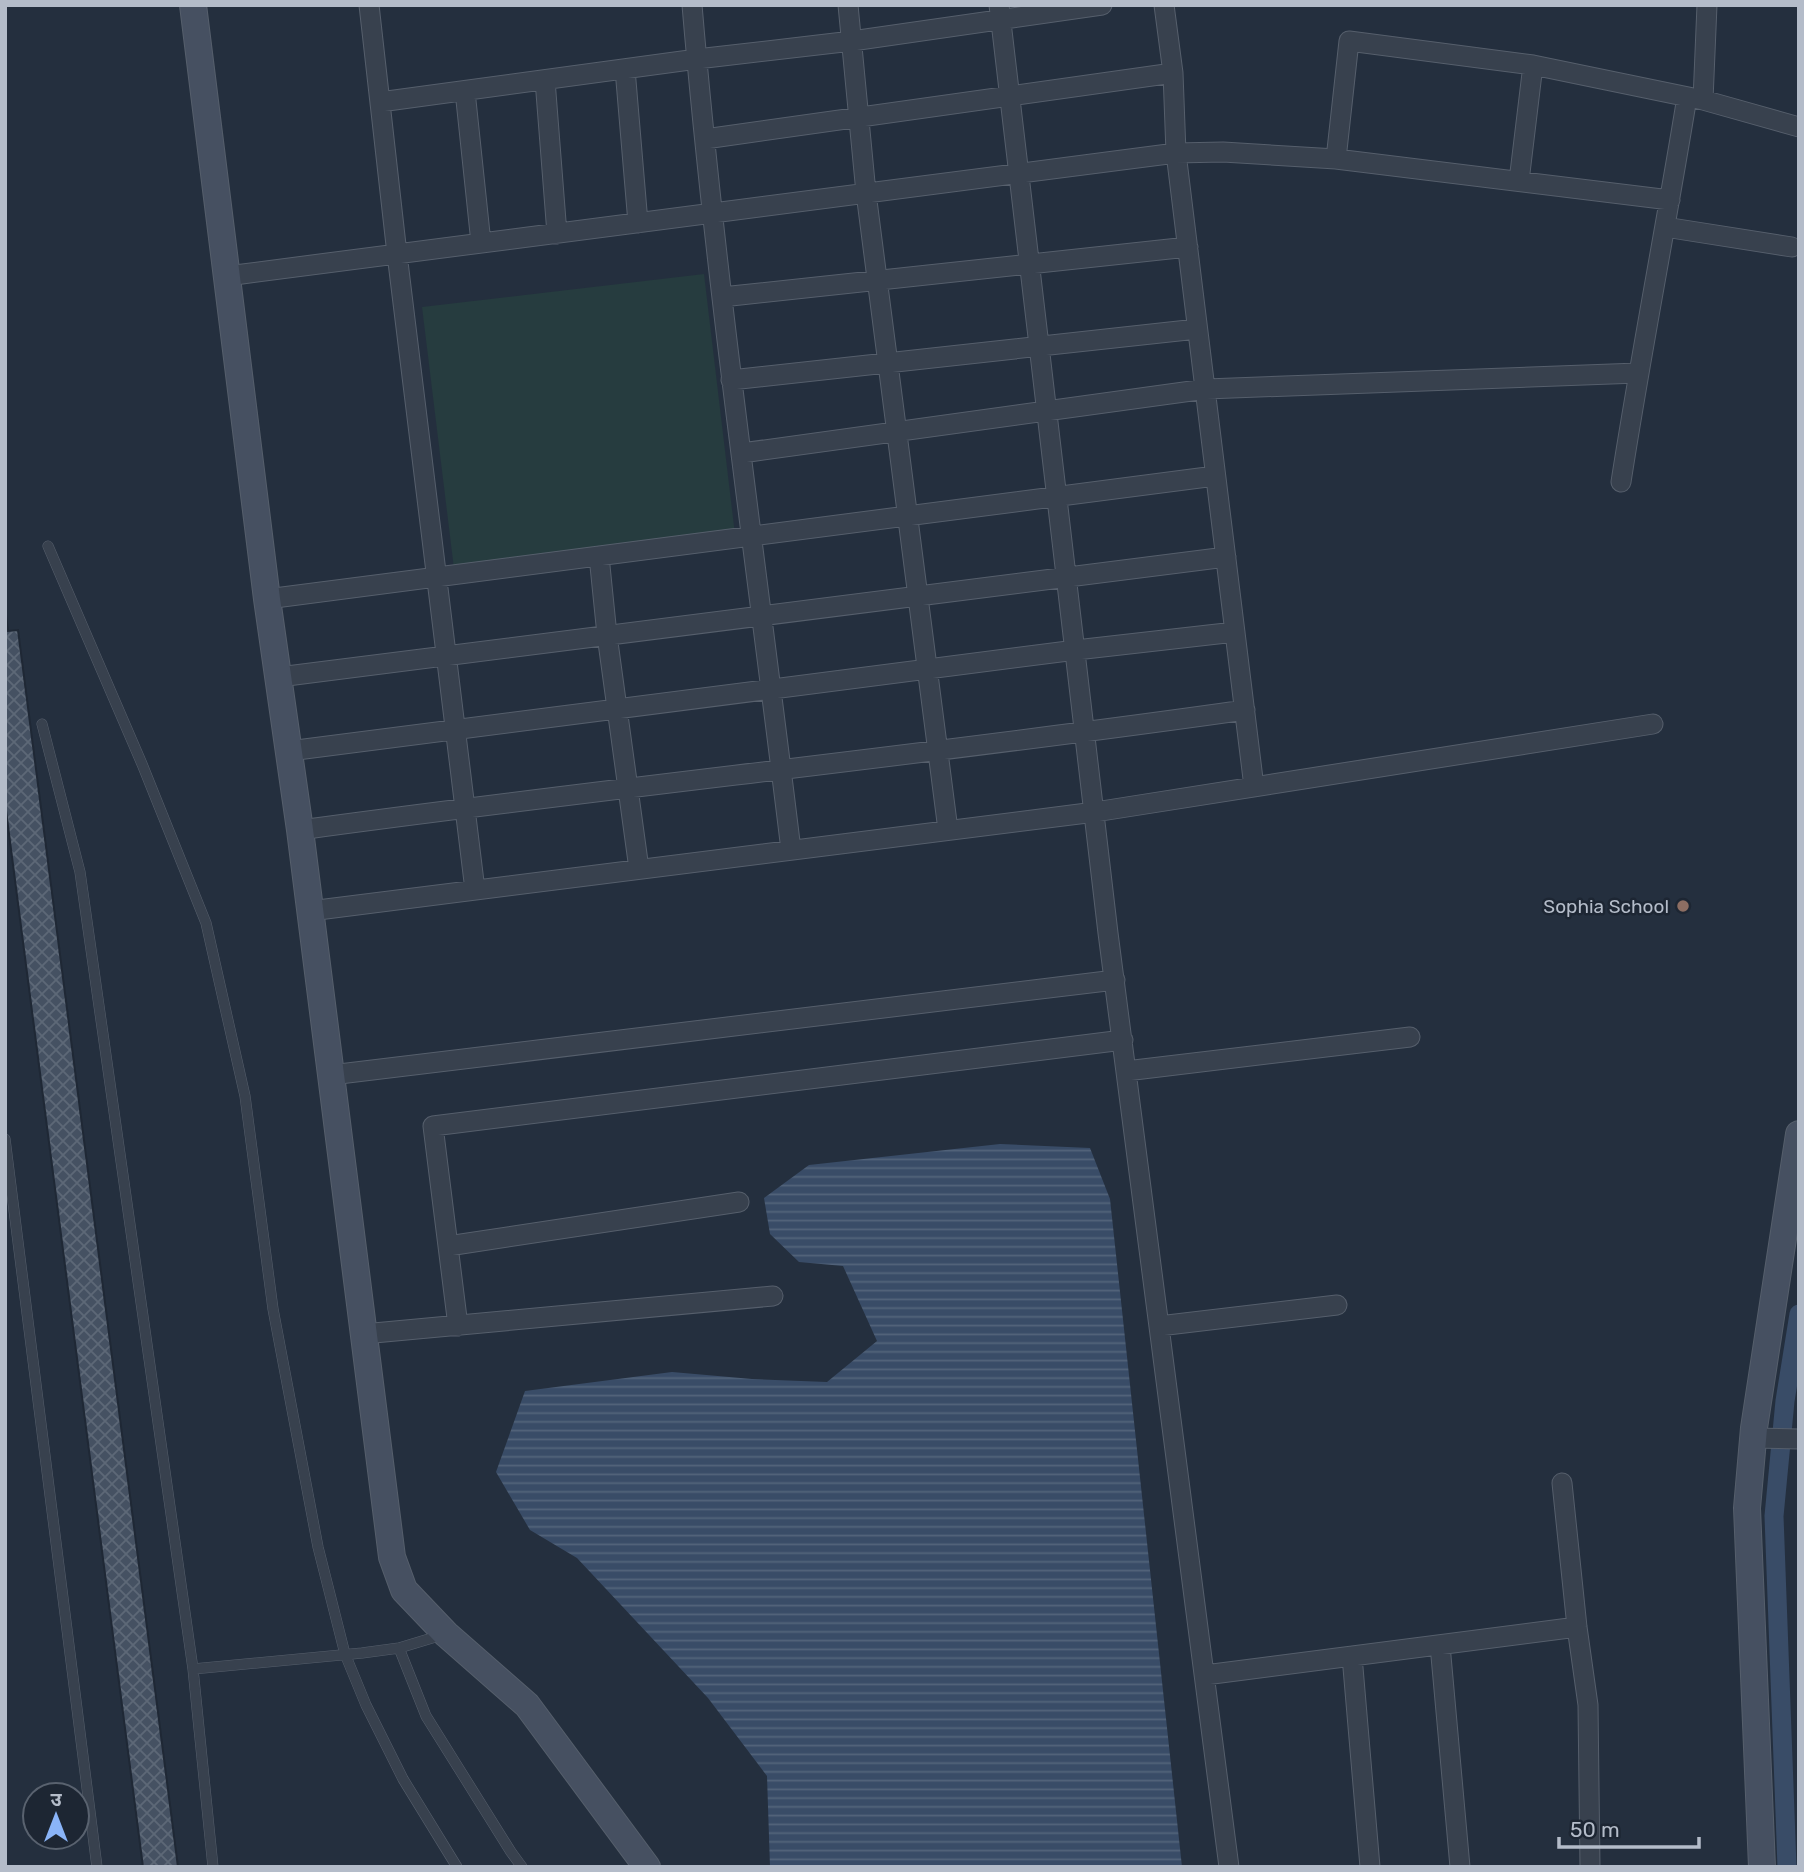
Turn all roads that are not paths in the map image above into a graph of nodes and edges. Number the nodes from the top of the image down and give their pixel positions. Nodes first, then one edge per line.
1 (192, 5) edge
2 (369, 5) edge
3 (692, 5) edge
4 (848, 5) edge
5 (1102, 5) edge
6 (1164, 5) edge
7 (1707, 5) edge
8 (1000, 13) edge
9 (852, 41) junction
10 (697, 59) junction
11 (1533, 65) junction
12 (625, 69) junction
13 (1172, 74) junction
14 (544, 80) junction
15 (465, 91) junction
16 (1010, 97) junction
17 (1695, 98) junction
18 (380, 103) junction
19 (859, 117) junction
20 (1799, 127) edge
21 (705, 139) junction
22 (1177, 153) junction
23 (1336, 159) junction
24 (1019, 174) junction
25 (1519, 181) junction
26 (866, 194) junction
27 (1670, 200) junction
28 (712, 213) junction
29 (638, 223) junction
30 (1665, 227) junction
31 (557, 234) junction
32 (481, 243) junction
33 (1188, 247) junction
34 (1791, 247) dead end
35 (397, 254) junction
36 (1030, 265) junction
37 (227, 276) junction
38 (877, 282) junction
39 (722, 298) junction
40 (1198, 329) junction
41 (1040, 346) junction
42 (888, 363) junction
43 (1638, 373) junction
44 (731, 380) junction
45 (1206, 389) junction
46 (1048, 411) junction
47 (896, 432) junction
48 (742, 453) junction
49 (1215, 476) junction
50 (1621, 482) dead end
51 (1058, 496) junction
52 (907, 516) junction
53 (753, 536) junction
54 (48, 546) dead end
55 (599, 556) junction
56 (1226, 557) junction
57 (437, 577) junction
58 (1067, 577) junction
59 (918, 596) junction
60 (267, 599) junction
61 (762, 616) junction
62 (1235, 632) junction
63 (607, 635) junction
64 (1076, 650) junction
65 (447, 656) junction
66 (927, 669) junction
67 (279, 677) junction
68 (772, 689) junction
69 (617, 709) junction
70 (1245, 709) junction
71 (43, 724) dead end
72 (1654, 724) dead end
73 (456, 730) junction
74 (1086, 733) junction
75 (289, 751) junction
76 (938, 751) junction
77 (782, 770) junction
78 (1254, 787) junction
79 (628, 788) junction
80 (465, 807) junction
81 (1094, 812) junction
82 (300, 830) junction
83 (948, 830) junction
84 (792, 850) junction
85 (639, 869) junction
86 (475, 890) junction
87 (310, 911) junction
88 (1115, 980) junction
89 (1410, 1037) dead end
90 (1123, 1040) junction
91 (1126, 1071) junction
92 (331, 1075) junction
93 (1799, 1134) edge
94 (5, 1139) edge
95 (739, 1202) dead end
96 (448, 1246) junction
97 (773, 1296) dead end
98 (1337, 1306) dead end
99 (458, 1325) junction
100 (1159, 1326) junction
101 (363, 1334) junction
102 (1796, 1438) edge
103 (1758, 1439) junction
104 (1562, 1483) dead end
105 (1577, 1628) junction
106 (446, 1634) junction
107 (1440, 1645) junction
108 (399, 1648) junction
109 (345, 1654) junction
110 (1352, 1656) junction
111 (193, 1669) junction
112 (1205, 1675) junction
113 (97, 1867) edge
114 (212, 1867) edge
115 (457, 1867) edge
116 (522, 1867) edge
117 (647, 1867) edge
118 (1229, 1867) edge
119 (1370, 1867) edge
120 (1460, 1867) edge
121 (1590, 1867) edge
122 (1762, 1867) edge

1 - 37 street
2 - 18 street
3 - 10 street
4 - 9 street
5 - 8 street
6 - 13 street
7 - 17 street
8 - 9 street
8 - 16 street
9 - 10 street
9 - 19 street
10 - 12 street
10 - 21 street
11 - 17 street
11 - 23 street
11 - 25 street
12 - 14 street
12 - 29 street
13 - 16 street
13 - 22 street
14 - 15 street
14 - 31 street
15 - 18 street
15 - 32 street
16 - 19 street
16 - 24 street
17 - 20 street
17 - 27 street
18 - 35 street
19 - 21 street
19 - 26 street
21 - 28 street
22 - 23 street
22 - 24 street
22 - 33 street
23 - 25 street
24 - 26 street
24 - 36 street
25 - 27 street
26 - 28 street
26 - 38 street
27 - 30 street
28 - 29 street
28 - 39 street
29 - 31 street
30 - 34 street
30 - 43 street
31 - 32 street
32 - 35 street
33 - 36 street
33 - 40 street
35 - 37 street
35 - 57 street
36 - 38 street
36 - 41 street
37 - 60 street
38 - 39 street
38 - 42 street
39 - 44 street
40 - 41 street
40 - 45 street
41 - 42 street
41 - 46 street
42 - 44 street
42 - 47 street
43 - 45 street
43 - 50 street
44 - 48 street
45 - 46 street
45 - 49 street
46 - 47 street
46 - 51 street
47 - 48 street
47 - 52 street
48 - 53 street
49 - 51 street
49 - 56 street
51 - 52 street
51 - 58 street
52 - 53 street
52 - 59 street
53 - 55 street
53 - 61 street
54 - 109 lane
55 - 57 street
55 - 63 street
56 - 58 street
56 - 62 street
57 - 60 street
57 - 65 street
58 - 59 street
58 - 64 street
59 - 61 street
59 - 66 street
60 - 67 street
61 - 63 street
61 - 68 street
62 - 64 street
62 - 70 street
63 - 65 street
63 - 69 street
64 - 66 street
64 - 74 street
65 - 67 street
65 - 73 street
66 - 68 street
66 - 76 street
67 - 75 street
68 - 69 street
68 - 77 street
69 - 73 street
69 - 79 street
70 - 74 street
70 - 78 street
71 - 111 lane
72 - 78 street
73 - 75 street
73 - 80 street
74 - 76 street
74 - 81 street
75 - 82 street
76 - 77 street
76 - 83 street
77 - 79 street
77 - 84 street
78 - 81 street
79 - 80 street
79 - 85 street
80 - 82 street
80 - 86 street
81 - 83 street
81 - 88 street
82 - 87 street
83 - 84 street
84 - 85 street
85 - 86 street
86 - 87 street
87 - 92 street
88 - 90 street
88 - 92 street
89 - 91 street
90 - 91 street
90 - 96 street
91 - 100 street
92 - 101 street
93 - 103 street
94 - 113 lane
95 - 96 street
96 - 99 street
97 - 99 street
98 - 100 street
99 - 101 street
100 - 112 street
101 - 106 street
102 - 103 street
103 - 122 street
104 - 105 street
105 - 107 street
105 - 121 street
106 - 108 lane
106 - 117 street
107 - 110 street
107 - 120 street
108 - 109 lane
108 - 116 lane
109 - 111 lane
109 - 115 lane
110 - 112 street
110 - 119 street
111 - 114 lane
112 - 118 street

